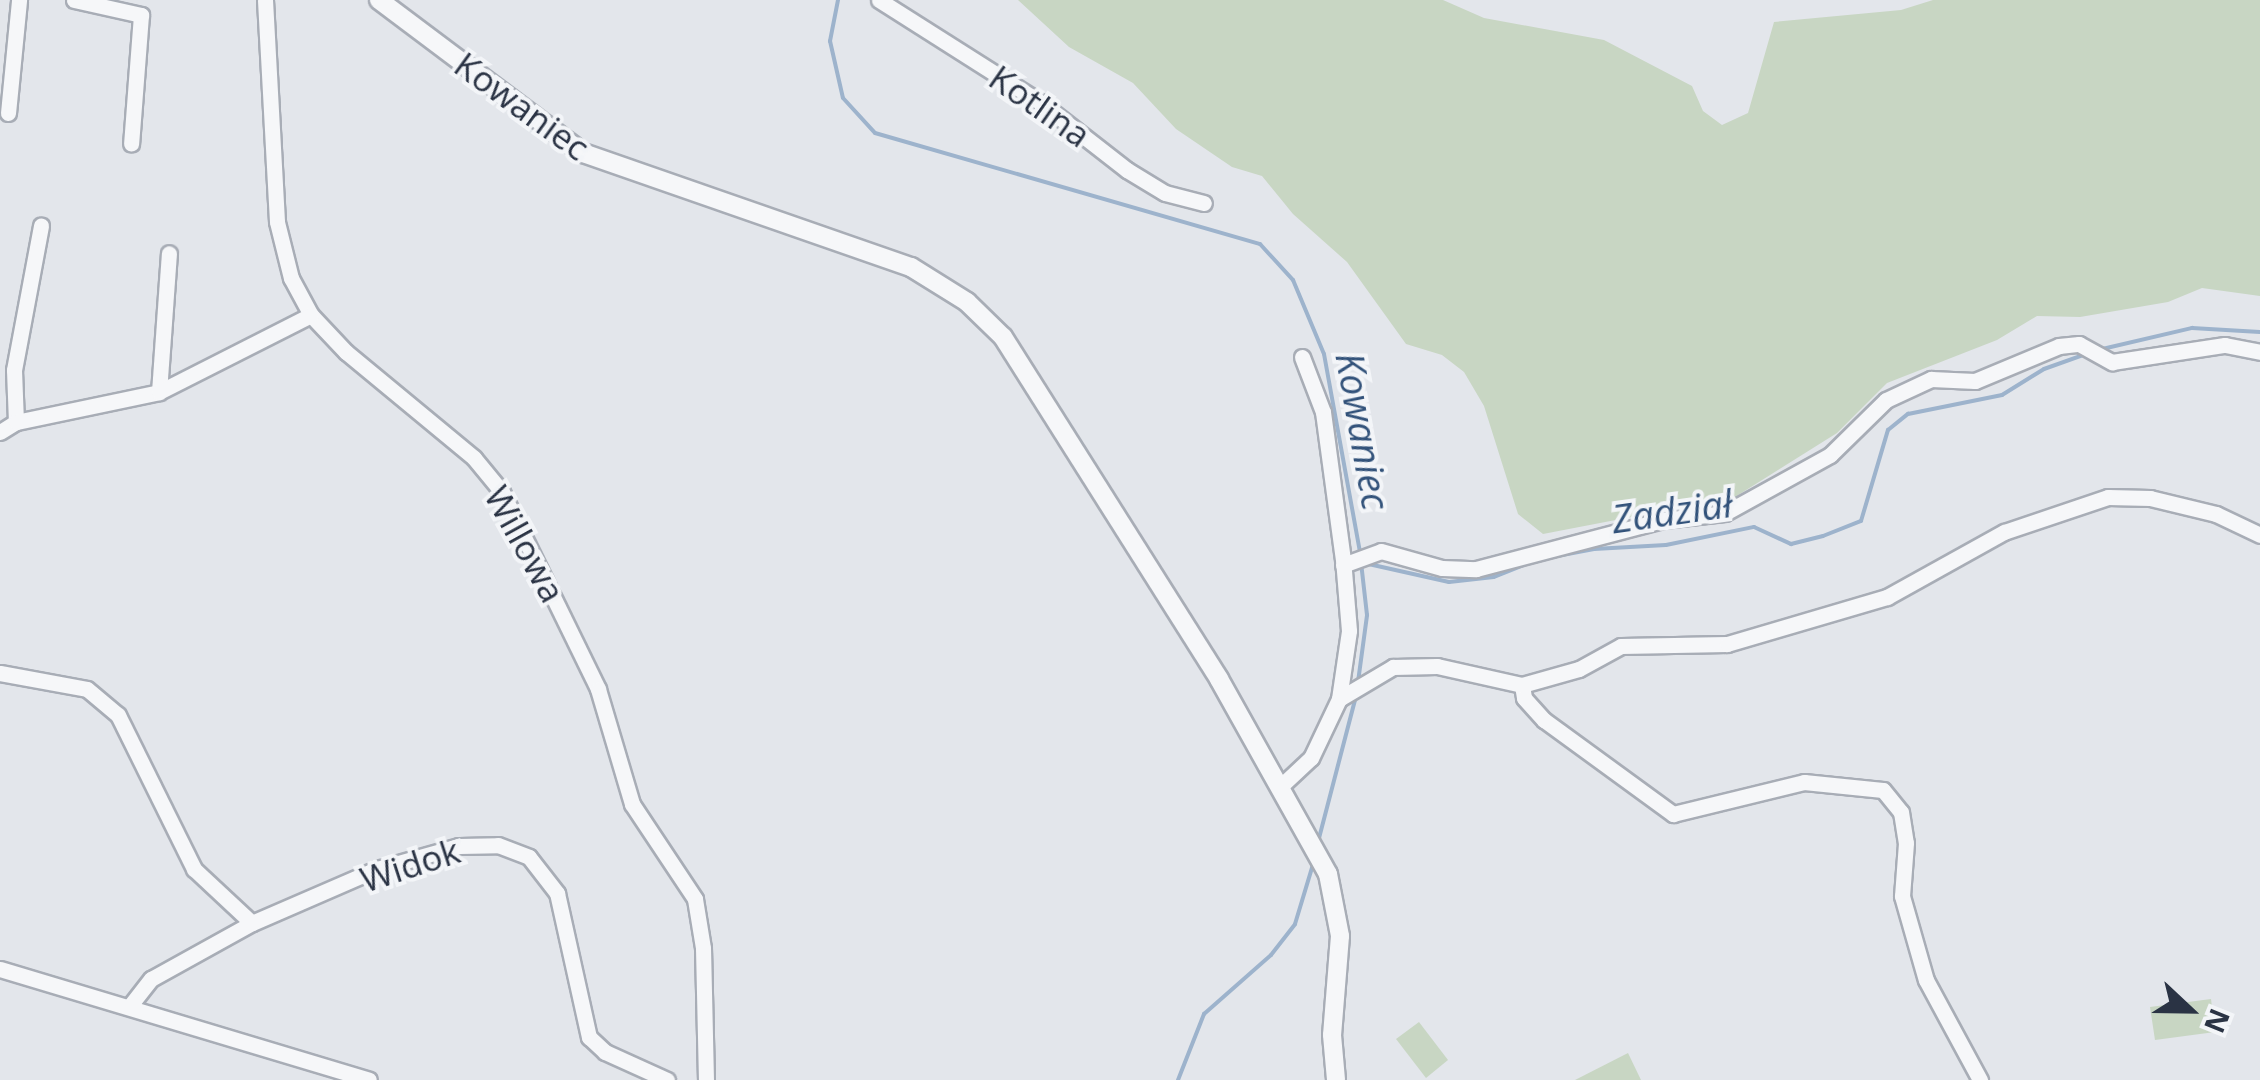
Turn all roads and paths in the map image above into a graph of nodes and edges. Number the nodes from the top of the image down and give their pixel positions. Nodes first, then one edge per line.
1 (20, 0) edge
2 (74, 0) edge
3 (266, 0) edge
4 (379, 0) edge
5 (879, 0) edge
6 (8, 113) dead end
7 (131, 144) dead end
8 (1204, 204) dead end
9 (41, 226) dead end
10 (169, 253) dead end
11 (311, 314) junction
12 (2260, 352) edge
13 (1302, 357) dead end
14 (159, 392) junction
15 (16, 422) junction
16 (0, 432) edge
17 (2260, 535) edge
18 (1344, 565) junction
19 (0, 673) edge
20 (1522, 685) junction
21 (1344, 695) junction
22 (1282, 784) junction
23 (252, 923) junction
24 (0, 968) edge
25 (129, 1008) junction
26 (368, 1080) edge
27 (667, 1080) edge
28 (706, 1080) edge
29 (1336, 1080) edge
30 (1980, 1080) edge

1 - 6 street
2 - 7 street
3 - 11 street, Willowa
4 - 22 street, Kowaniec
5 - 8 street, Kotlina
9 - 15 street
10 - 14 street
11 - 14 street
11 - 28 street, Willowa
12 - 18 street
13 - 18 street
14 - 15 street
15 - 16 street
17 - 20 street
18 - 21 street
19 - 23 street
20 - 21 street
20 - 30 street
21 - 22 street
22 - 29 street, Kowaniec
23 - 25 street, Widok
23 - 27 street, Widok
24 - 25 street
25 - 26 street

